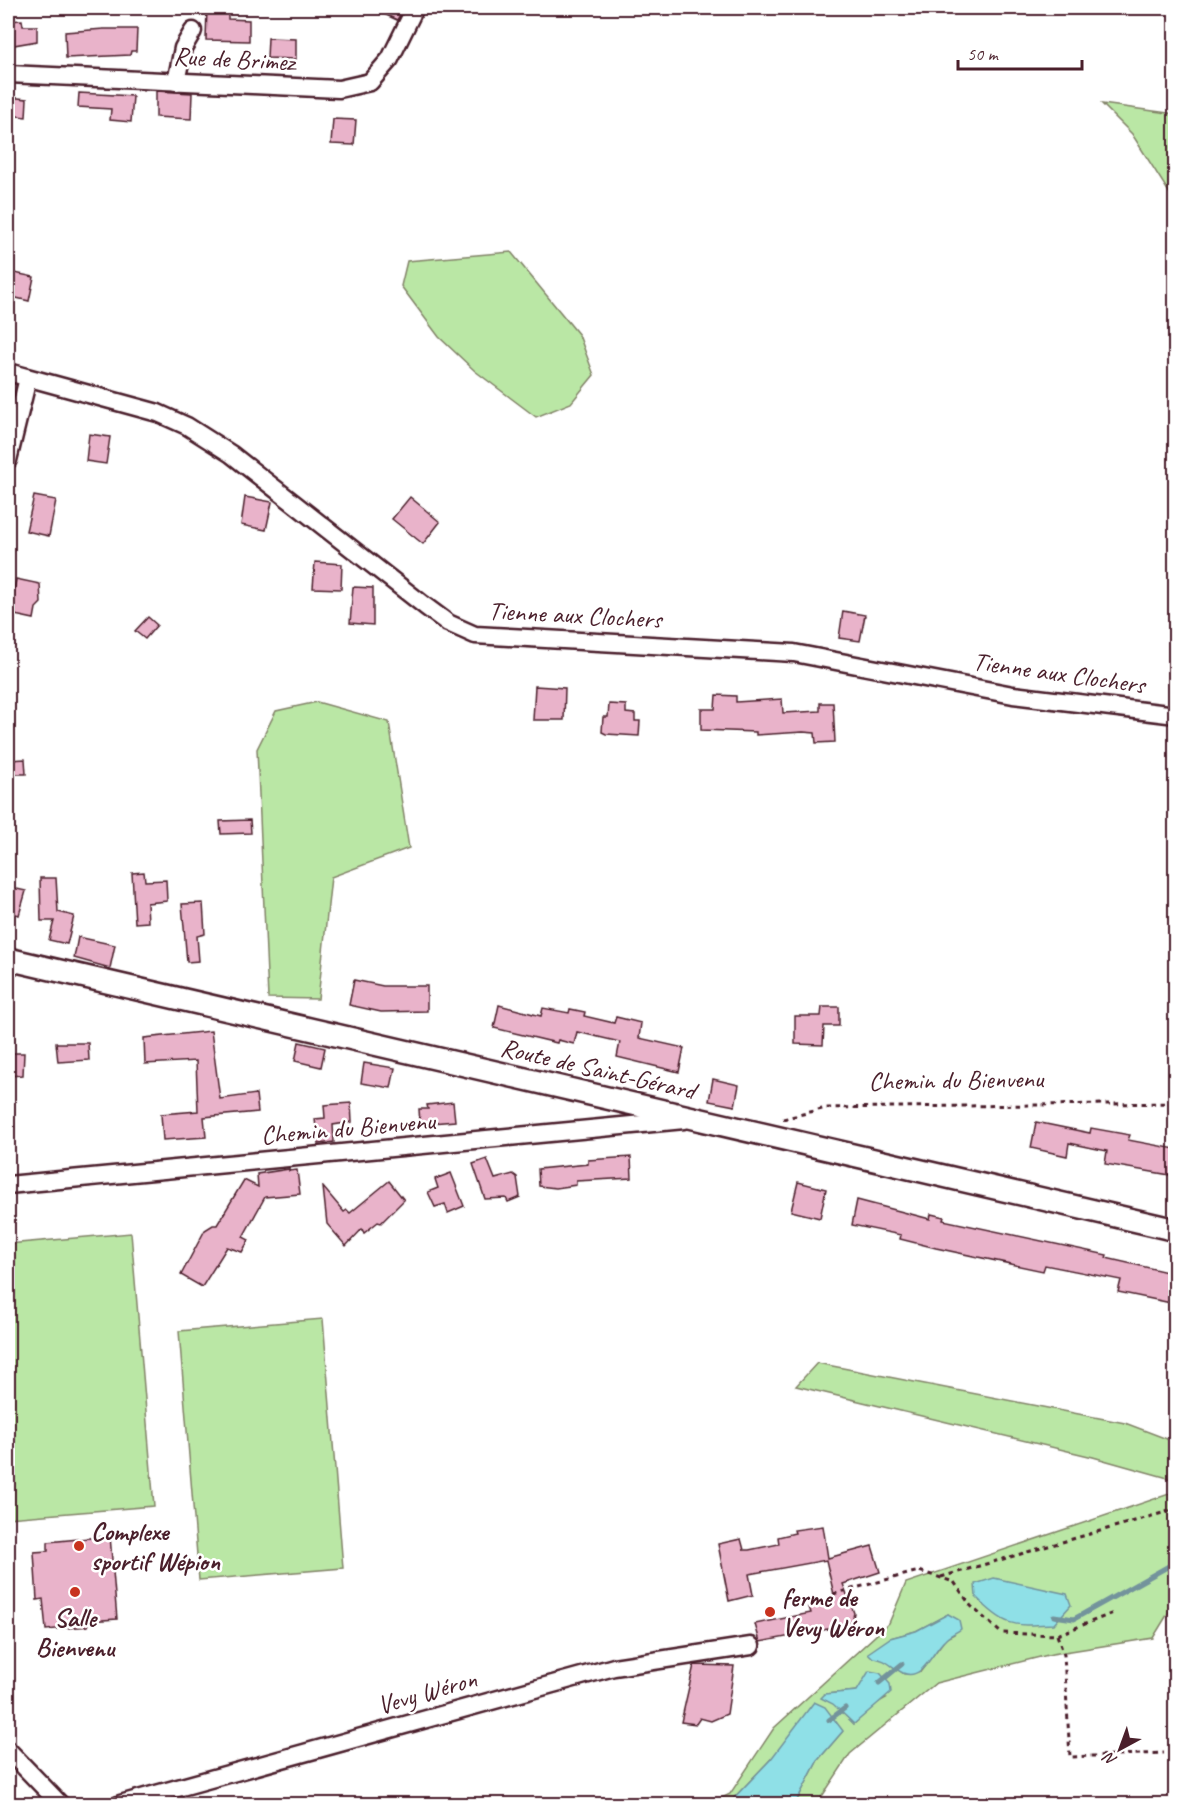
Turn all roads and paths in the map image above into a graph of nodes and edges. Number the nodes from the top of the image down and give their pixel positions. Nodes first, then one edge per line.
1 (415, 8) edge
2 (193, 31) dead end
3 (8, 74) edge
4 (176, 82) junction
5 (8, 372) edge
6 (28, 378) junction
7 (8, 460) edge
8 (1176, 715) edge
9 (8, 959) edge
10 (1176, 1103) edge
11 (693, 1119) junction
12 (773, 1122) dead end
13 (8, 1185) edge
14 (1176, 1230) edge
15 (1176, 1509) edge
16 (939, 1577) junction
17 (833, 1594) dead end
18 (1116, 1612) dead end
19 (1057, 1635) junction
20 (751, 1646) dead end
21 (8, 1750) edge
22 (1164, 1753) dead end
23 (60, 1804) edge
24 (120, 1804) edge

1 - 4 street, Rue de Brimez
2 - 4 street
3 - 4 street, Rue de Brimez
5 - 6 street, Tienne aux Clochers
6 - 7 street
6 - 8 street, Tienne aux Clochers
9 - 11 main road, Route de Saint-Gérard
10 - 12 path, Chemin du Bienvenu
11 - 13 street, Chemin du Bienvenu
11 - 14 main road, Route de Saint-Gérard
15 - 16 path
16 - 17 path
16 - 19 path
18 - 19 path
19 - 22 path
20 - 24 street, Vevy Wéron
21 - 23 street

